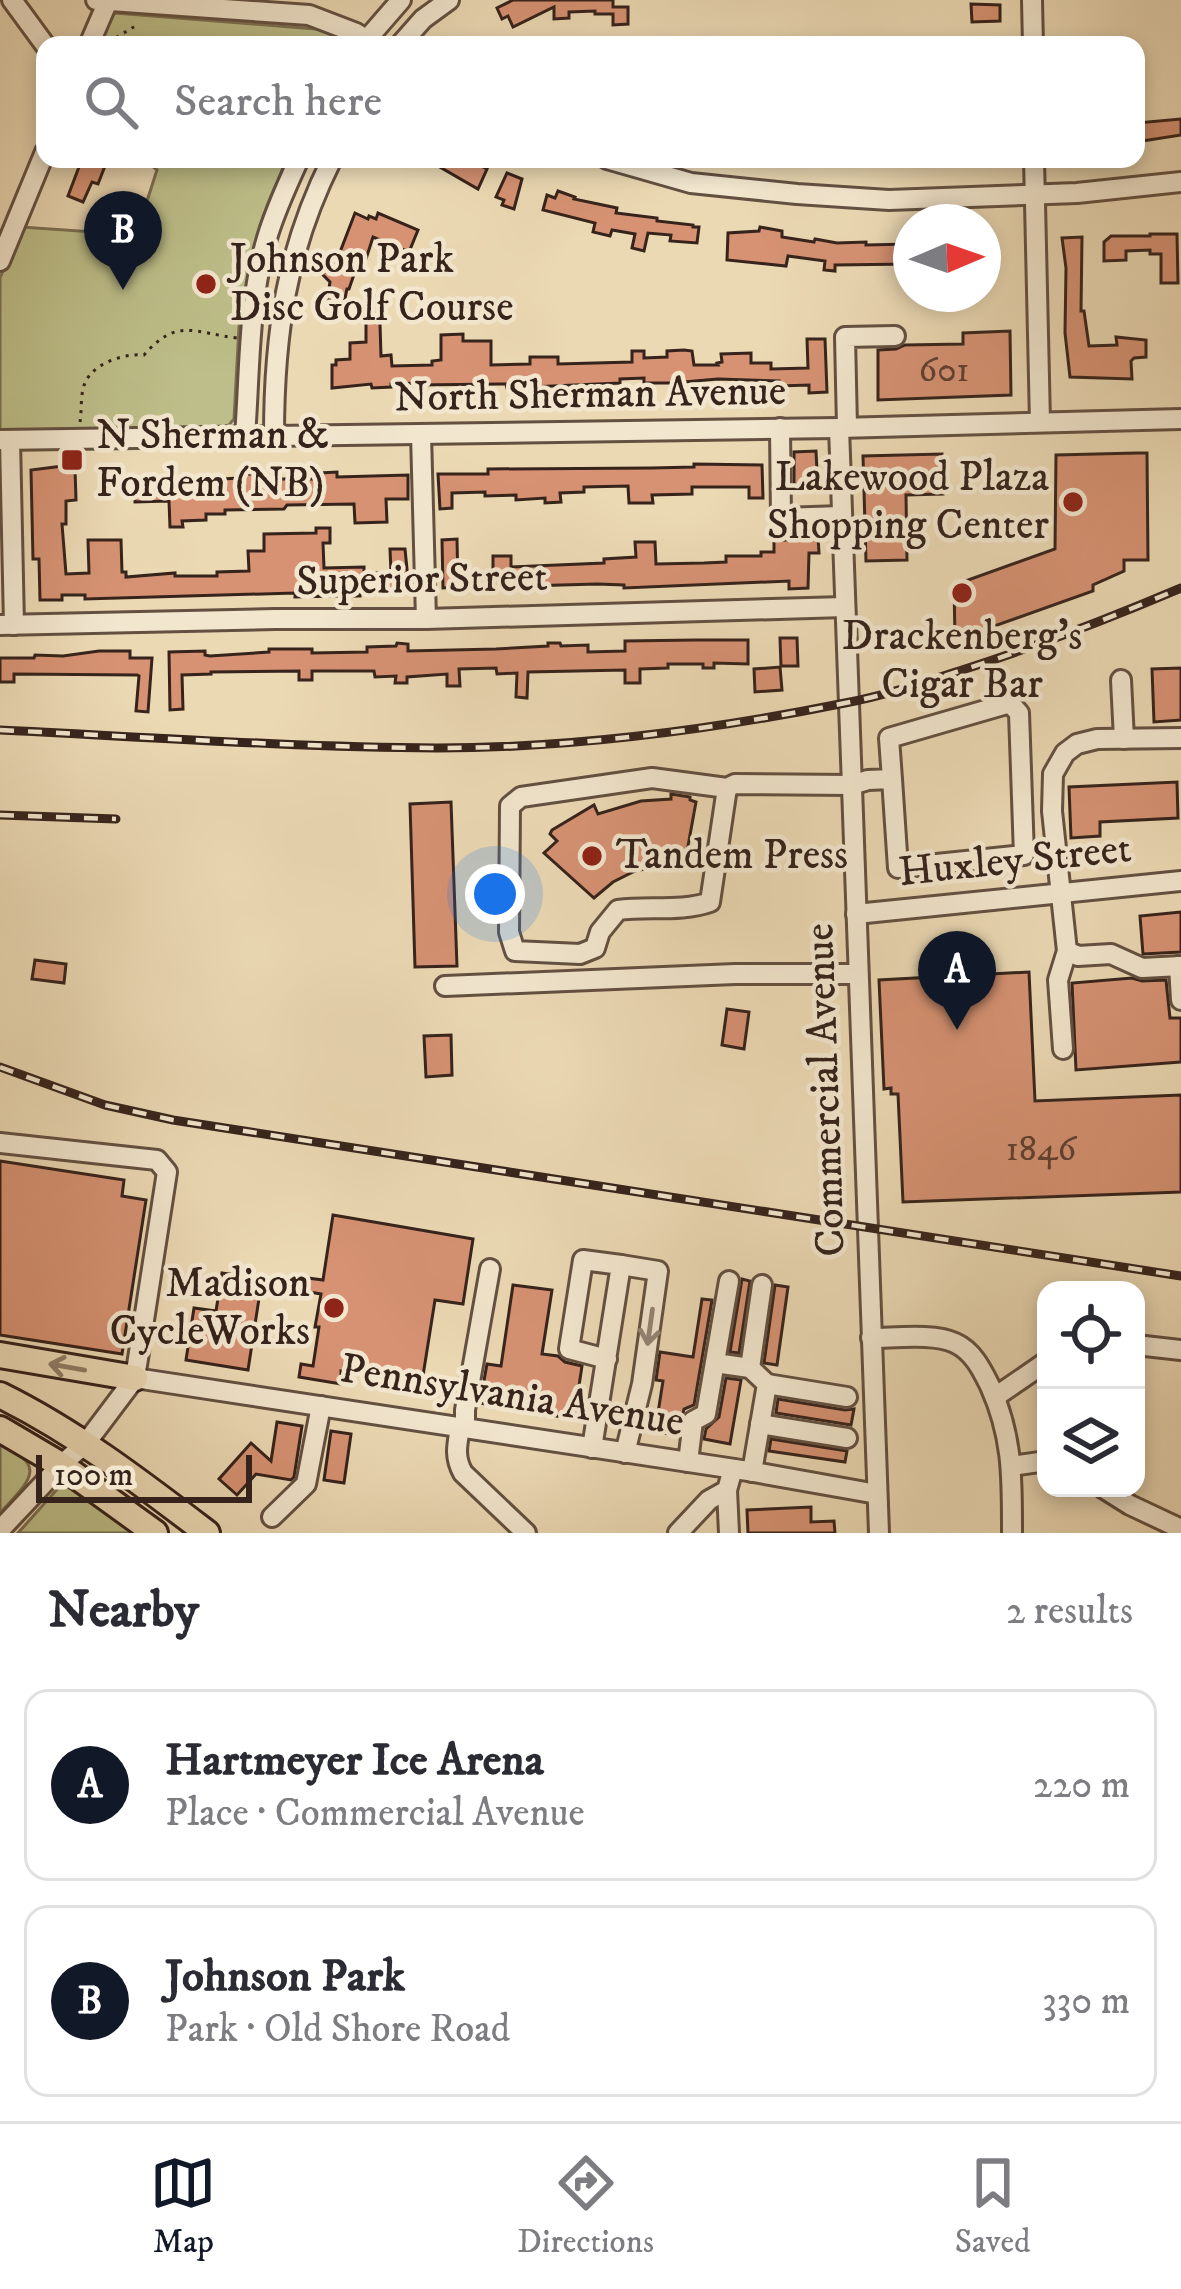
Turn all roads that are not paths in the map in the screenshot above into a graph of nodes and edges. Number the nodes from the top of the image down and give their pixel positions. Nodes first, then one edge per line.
1 (12, 0) edge
2 (96, 0) edge
3 (401, 0) edge
4 (449, 0) edge
5 (1032, 0) edge
6 (108, 1) edge
7 (38, 36) edge
8 (93, 36) edge
9 (353, 36) edge
10 (373, 36) edge
11 (408, 36) edge
12 (1033, 36) edge
13 (36, 168) edge
14 (294, 168) edge
15 (328, 168) edge
16 (638, 168) edge
17 (1034, 168) edge
18 (1181, 182) edge
19 (1034, 195) junction
20 (9, 214) edge
21 (0, 261) edge
22 (895, 336) dead end
23 (275, 382) junction
24 (248, 383) junction
25 (1181, 419) edge
26 (1040, 422) junction
27 (843, 427) junction
28 (780, 428) junction
29 (421, 434) junction
30 (245, 436) junction
31 (274, 436) junction
32 (5, 440) edge
33 (842, 516) junction
34 (845, 607) junction
35 (426, 619) junction
36 (7, 625) edge
37 (1121, 680) dead end
38 (1181, 738) edge
39 (1124, 739) junction
40 (892, 778) junction
41 (851, 785) junction
42 (727, 788) junction
43 (943, 863) junction
44 (1181, 881) edge
45 (1061, 893) junction
46 (945, 904) junction
47 (856, 914) junction
48 (1067, 951) junction
49 (1180, 966) edge
50 (858, 974) junction
51 (445, 986) dead end
52 (1181, 1000) edge
53 (1063, 1049) dead end
54 (0, 1143) edge
55 (621, 1265) junction
56 (490, 1269) dead end
57 (729, 1281) dead end
58 (762, 1285) dead end
59 (871, 1338) junction
60 (1145, 1346) edge
61 (1181, 1350) edge
62 (0, 1355) edge
63 (607, 1359) junction
64 (715, 1363) junction
65 (750, 1368) junction
66 (1037, 1368) edge
67 (135, 1378) junction
68 (767, 1384) junction
69 (0, 1395) edge
70 (848, 1397) dead end
71 (995, 1397) junction
72 (321, 1406) junction
73 (760, 1424) junction
74 (462, 1428) junction
75 (0, 1429) edge
76 (847, 1438) dead end
77 (86, 1443) junction
78 (592, 1448) junction
79 (625, 1453) junction
80 (688, 1462) junction
81 (1037, 1462) edge
82 (61, 1465) junction
83 (1012, 1466) junction
84 (742, 1471) junction
85 (727, 1490) junction
86 (877, 1494) junction
87 (1119, 1497) edge
88 (272, 1517) dead end
89 (1181, 1529) edge
90 (0, 1530) edge
91 (154, 1533) edge
92 (207, 1533) edge
93 (526, 1533) edge
94 (677, 1533) edge
95 (728, 1533) edge
96 (878, 1533) edge
97 (1012, 1533) edge

1 - 7 street
2 - 6 street
3 - 10 street
4 - 11 street
5 - 12 street
6 - 8 street
6 - 9 street
13 - 20 street
14 - 24 street
15 - 23 street
16 - 19 street
17 - 19 street
18 - 19 street
19 - 26 street
20 - 21 street
22 - 27 street, Commercial Avenue
23 - 24 street
23 - 31 street
24 - 30 street
25 - 26 street, North Sherman Avenue
26 - 27 street, North Sherman Avenue
27 - 28 street, North Sherman Avenue
27 - 33 street, Commercial Avenue
28 - 29 street, North Sherman Avenue
28 - 33 street
29 - 31 street, North Sherman Avenue
29 - 35 street
30 - 31 street, North Sherman Avenue
30 - 32 street, North Sherman Avenue
32 - 36 street
33 - 34 street, Commercial Avenue
34 - 35 street, Superior Street
34 - 41 street, Commercial Avenue
35 - 36 street, Superior Street
37 - 39 street
38 - 39 street
39 - 45 street
40 - 41 street
40 - 43 street
40 - 43 street
41 - 42 street
41 - 47 street, Commercial Avenue
42 - 42 street
43 - 46 street
44 - 45 street, Huxley Street
45 - 46 street, Huxley Street
45 - 48 street
46 - 47 street, Huxley Street
47 - 50 street, Commercial Avenue
48 - 49 street
48 - 53 street
49 - 52 street
50 - 51 street
50 - 59 street, Commercial Avenue
54 - 67 street
55 - 63 street
55 - 63 street
55 -> 79 street
56 - 74 street
57 - 64 street
58 - 65 street
59 - 71 street
59 - 86 street, Commercial Avenue
60 - 61 street
67 -> 62 main road
63 - 78 street
64 - 65 street
64 - 80 street
65 - 68 street
66 - 71 street
67 - 72 street, Pennsylvania Avenue
67 - 77 street
68 - 70 street
68 - 73 street
69 - 77 main road
71 - 83 street
72 - 74 street, Pennsylvania Avenue
72 - 88 street
73 - 76 street
73 - 84 street
74 - 78 street, Pennsylvania Avenue
74 - 93 street
75 - 82 main road
77 - 82 street
77 - 92 main road
78 - 79 street, Pennsylvania Avenue
79 - 80 street, Pennsylvania Avenue
80 - 84 street, Pennsylvania Avenue
81 - 83 street
82 - 90 street
82 - 91 main road
83 - 97 street
84 - 85 street
84 - 86 street, Pennsylvania Avenue
85 - 94 street
85 - 95 street
86 - 96 street, Commercial Avenue
87 - 89 street

